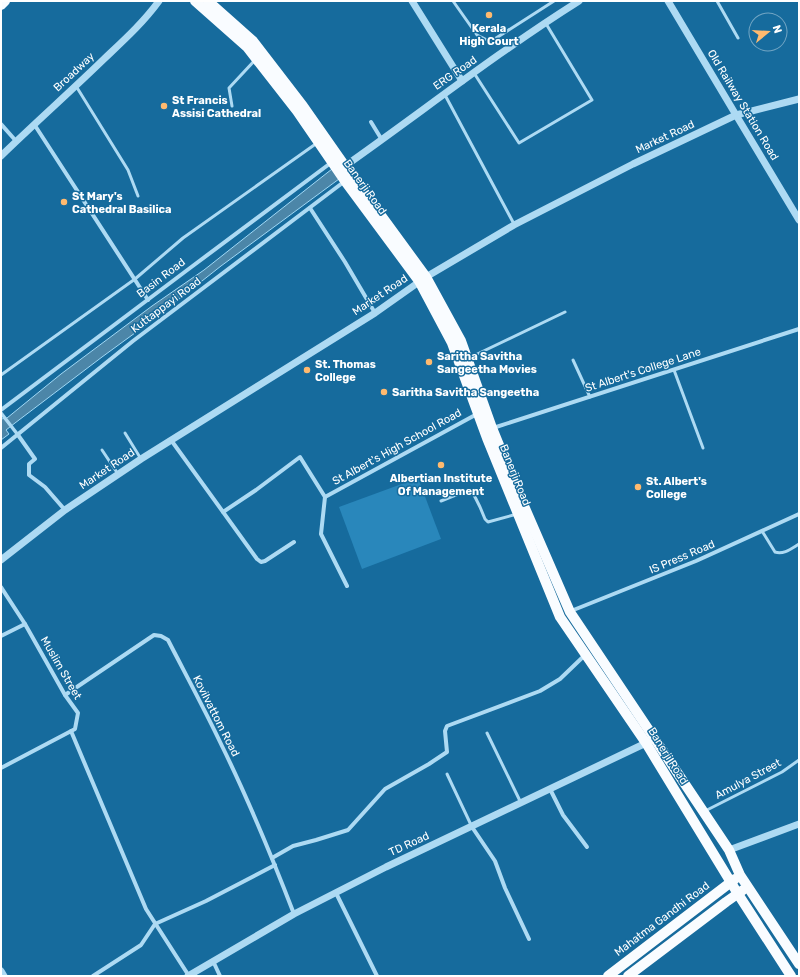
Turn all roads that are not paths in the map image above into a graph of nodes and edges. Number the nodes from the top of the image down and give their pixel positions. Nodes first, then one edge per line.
1 (5, 1) edge
2 (159, 1) edge
3 (195, 1) edge
4 (208, 1) edge
5 (412, 1) edge
6 (453, 1) edge
7 (554, 1) edge
8 (579, 1) edge
9 (668, 1) edge
10 (717, 1) edge
11 (1, 5) edge
12 (545, 22) junction
13 (738, 38) dead end
14 (257, 59) junction
15 (474, 74) junction
16 (462, 81) junction
17 (76, 86) junction
18 (444, 93) junction
19 (799, 99) edge
20 (232, 106) dead end
21 (736, 115) junction
22 (371, 122) dead end
23 (1, 124) edge
24 (34, 124) junction
25 (382, 140) junction
26 (16, 141) junction
27 (319, 142) junction
28 (1, 156) edge
29 (336, 160) junction
30 (342, 169) junction
31 (349, 178) junction
32 (138, 196) dead end
33 (310, 208) junction
34 (797, 211) edge
35 (799, 220) edge
36 (514, 224) junction
37 (135, 279) junction
38 (423, 279) junction
39 (148, 300) junction
40 (565, 312) dead end
41 (375, 313) junction
42 (799, 329) edge
43 (468, 359) junction
44 (573, 360) dead end
45 (674, 370) junction
46 (1, 375) edge
47 (590, 397) junction
48 (1, 411) edge
49 (478, 413) junction
50 (492, 428) junction
51 (125, 433) dead end
52 (18, 435) junction
53 (171, 440) junction
54 (1, 448) edge
55 (703, 448) dead end
56 (102, 450) dead end
57 (141, 459) junction
58 (118, 474) junction
59 (325, 498) junction
60 (441, 501) dead end
61 (66, 510) junction
62 (223, 512) junction
63 (522, 512) junction
64 (799, 514) edge
65 (762, 531) junction
66 (294, 542) dead end
67 (799, 544) edge
68 (1, 560) edge
69 (347, 586) dead end
70 (1, 587) edge
71 (570, 612) junction
72 (25, 624) junction
73 (1, 636) edge
74 (586, 655) junction
75 (65, 695) junction
76 (71, 731) junction
77 (487, 733) dead end
78 (650, 740) junction
79 (799, 760) edge
80 (1, 768) edge
81 (447, 774) dead end
82 (550, 789) junction
83 (521, 803) junction
84 (704, 812) junction
85 (799, 824) edge
86 (472, 826) junction
87 (587, 847) dead end
88 (729, 850) junction
89 (272, 858) junction
90 (275, 865) junction
91 (740, 875) junction
92 (731, 882) junction
93 (748, 887) junction
94 (719, 891) junction
95 (336, 893) junction
96 (738, 894) junction
97 (726, 902) junction
98 (294, 914) junction
99 (155, 924) junction
100 (529, 939) dead end
101 (213, 961) junction
102 (799, 964) edge
103 (1, 971) edge
104 (4, 976) edge
105 (93, 976) edge
106 (188, 976) edge
107 (220, 976) edge
108 (378, 976) edge
109 (608, 976) edge
110 (628, 976) edge
111 (791, 976) edge

1 - 11 main road
2 - 17 street, Broadway
3 - 14 main road, Banerji Road
4 - 29 main road, Banerji Road
5 - 16 street
6 - 7 lane
8 - 12 street, ERG Road
9 - 21 street, Old Railway Station Road
10 - 13 lane
12 - 15 street, ERG Road
12 - 15 lane
14 - 20 lane
14 - 27 main road, Banerji Road
15 - 16 street, ERG Road
16 - 18 street, ERG Road
17 - 24 street, Broadway
17 - 32 lane
18 - 25 street, ERG Road
18 - 36 lane
19 - 21 street, Market Road
21 - 34 street, Old Railway Station Road
21 - 36 street, Market Road
22 - 25 street
23 - 26 street
24 - 26 street, Broadway
24 - 37 street
25 - 30 street, ERG Road
26 - 28 street, Broadway
27 - 29 main road, Banerji Road
27 - 37 lane
29 - 30 main road, Banerji Road
29 - 39 street, Basin Road
30 - 31 main road, Banerji Road
31 - 33 street, Kuttappayi Road
31 - 38 main road, Banerji Road
33 - 41 street
33 - 52 street, Kuttappayi Road
34 - 35 street, Old Railway Station Road
36 - 38 street, Market Road
37 - 39 street
37 - 46 lane
38 - 41 street, Market Road
38 - 43 main road, Banerji Road
38 - 49 main road, Banerji Road
39 - 48 street, Basin Road
40 - 43 lane
41 - 53 street, Market Road
42 - 45 street, St Albert's College Lane
43 - 50 main road, Banerji Road
44 - 47 lane
45 - 47 street, St Albert's College Lane
45 - 55 lane
47 - 50 street, St Albert's College Lane
48 - 52 street
49 - 59 street, St Albert's High School Road
49 - 63 main road, Banerji Road
50 - 63 main road, Banerji Road
51 - 57 lane
52 - 54 street, Kuttappayi Road
52 - 61 street
53 - 57 street, Market Road
53 - 62 street
56 - 58 lane
57 - 58 street, Market Road
58 - 61 street, Market Road
59 - 62 street, St Albert's High School Road
59 - 69 street, St Albert's High School Road
60 - 63 lane
61 - 68 street, Market Road
62 - 66 street
63 - 71 main road, Banerji Road
63 - 74 main road, Banerji Road
64 - 65 street, IS Press Road
65 - 67 lane
65 - 71 street, IS Press Road
70 - 72 street, Muslim Street
71 - 78 main road, Banerji Road
72 - 73 street
72 - 75 street, Muslim Street
74 - 78 main road, Banerji Road
74 - 89 street
75 - 76 street, Muslim Street
75 - 89 street, Kovilvattom Road
76 - 80 street
76 - 99 street
77 - 83 lane
78 - 82 street, TD Road
78 - 84 main road, Banerji Road
78 - 92 main road, Banerji Road
79 - 84 lane, Amulya Street
81 - 86 lane
82 - 83 street, TD Road
82 - 87 street
83 - 86 street, TD Road
84 - 88 main road, Banerji Road
85 - 88 street
86 - 95 street, TD Road
86 - 100 street
88 - 91 main road, Banerji Road
89 - 90 street, Kovilvattom Road
90 - 98 street, Kovilvattom Road
90 - 99 street
91 - 92 main road, Mahatma Gandhi Road
91 - 93 main road, Banerji Road
92 - 94 main road, Mahatma Gandhi Road
92 - 96 main road, Banerji Road
93 - 96 main road
93 - 102 main road, Banerji Road
94 - 97 main road
94 - 109 main road, Mahatma Gandhi Road
95 - 98 street, TD Road
95 - 108 street
96 - 97 main road
96 - 111 main road, Banerji Road
97 - 110 main road
98 - 101 street, TD Road
99 - 105 street
99 - 106 street
101 - 106 street, TD Road
101 - 107 street
103 - 104 street

